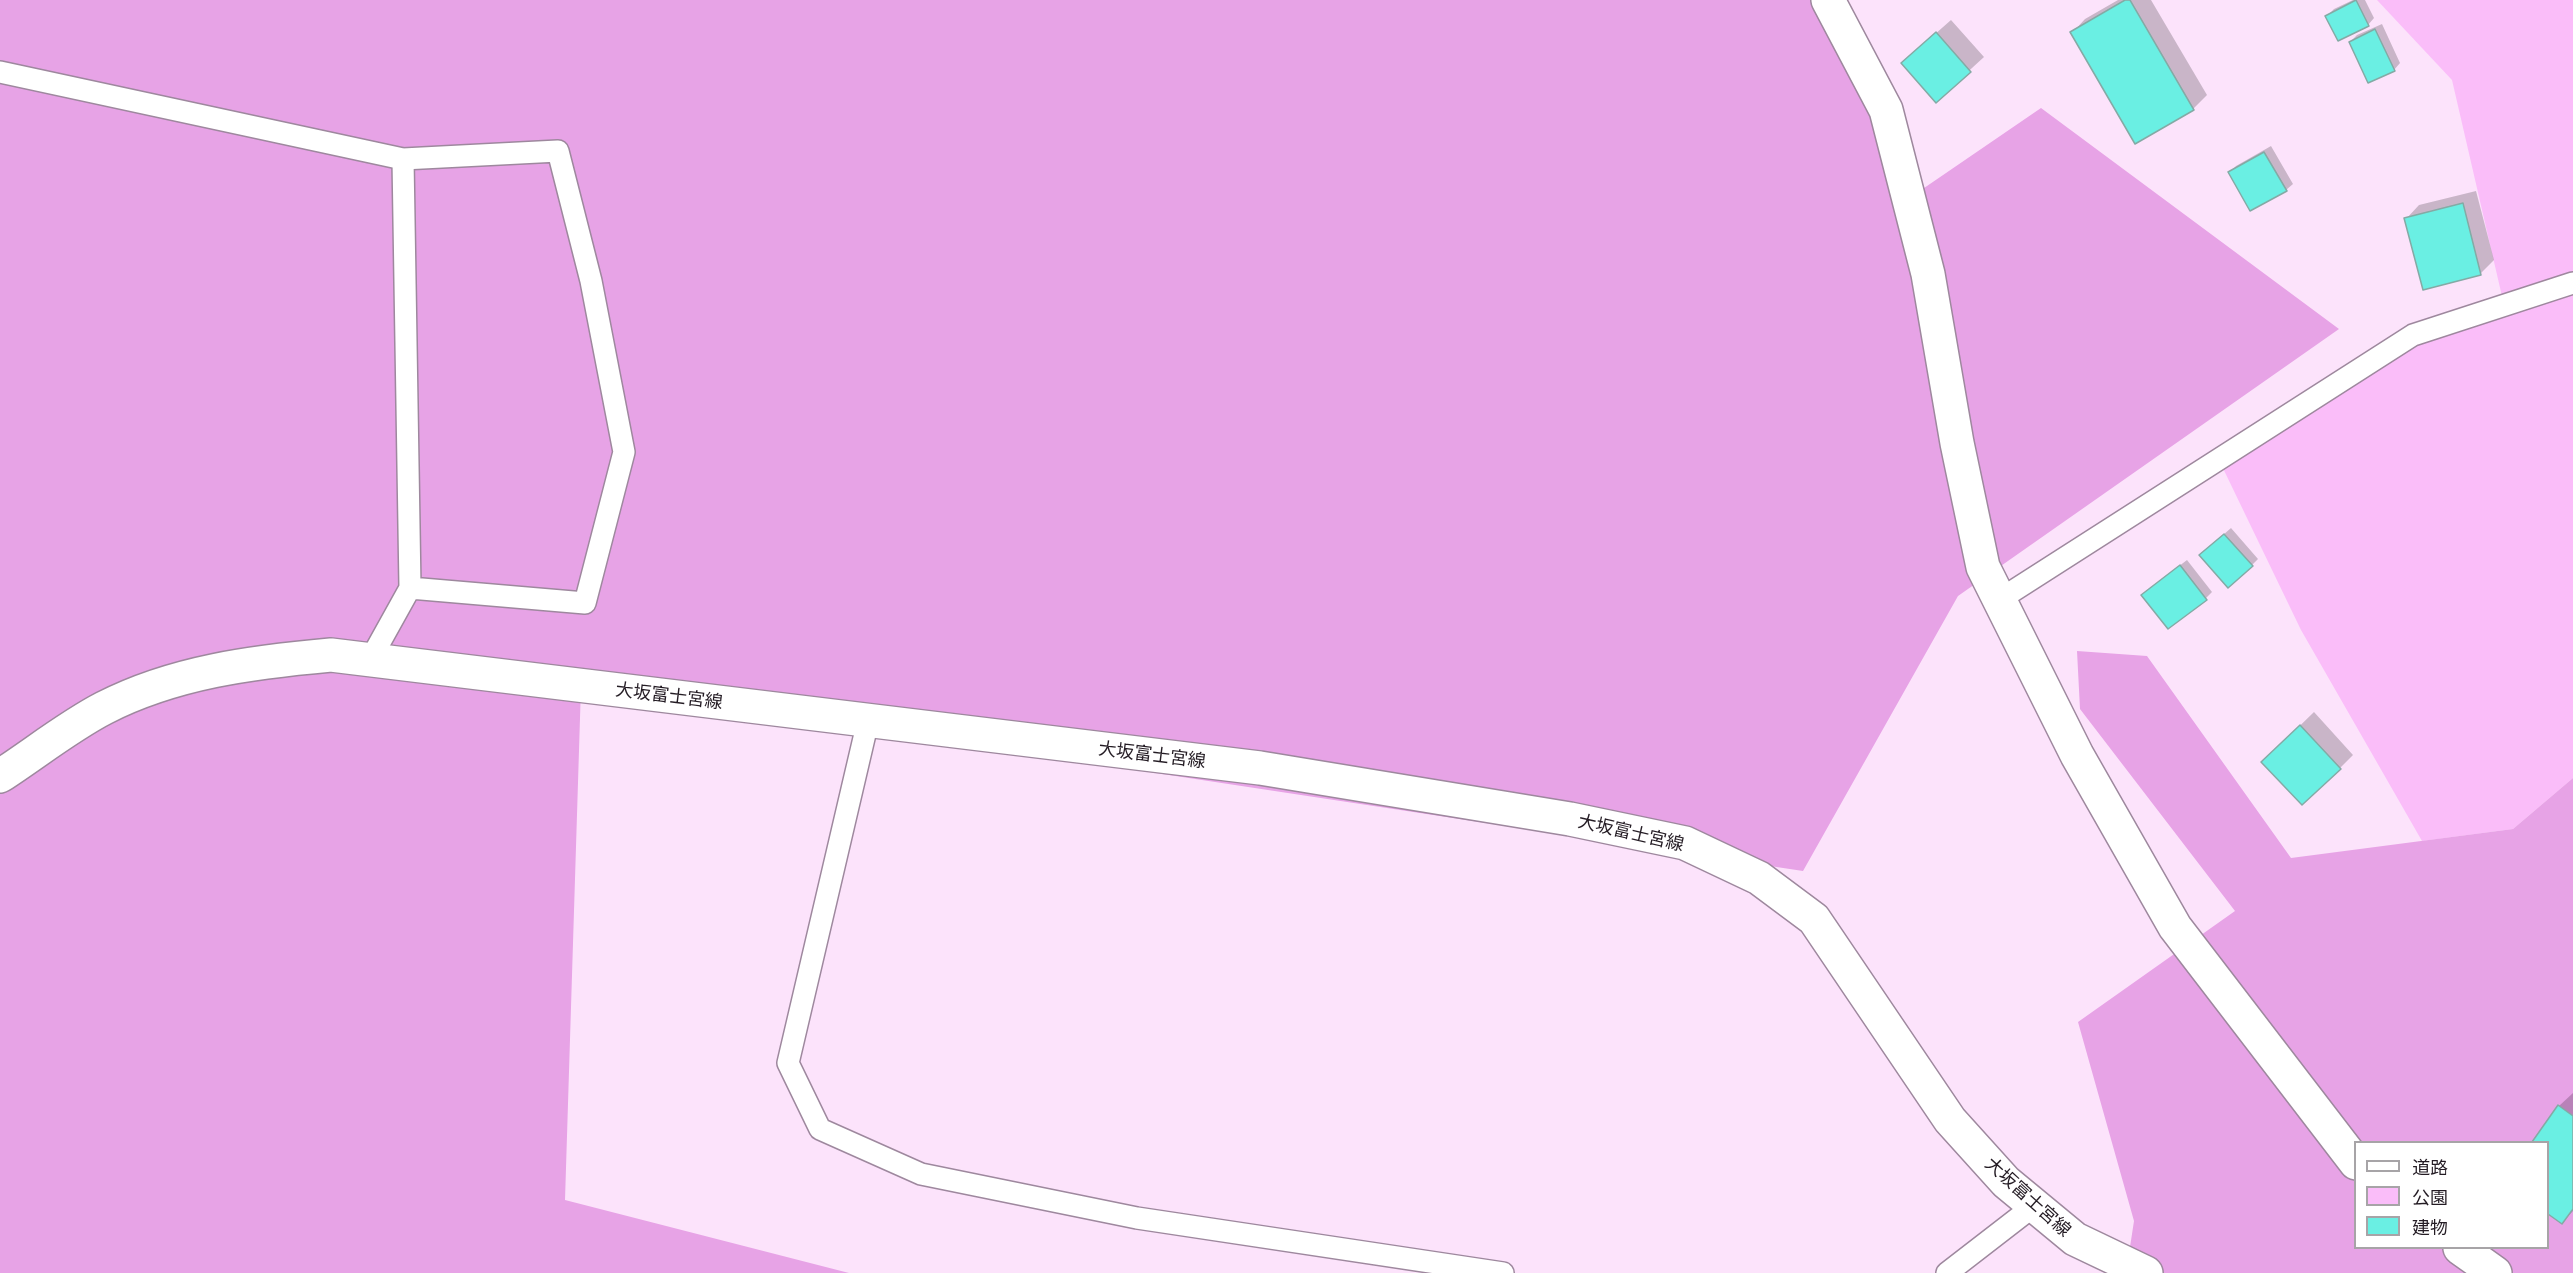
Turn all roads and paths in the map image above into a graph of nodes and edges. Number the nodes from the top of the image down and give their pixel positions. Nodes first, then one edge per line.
1 (1828, 0) edge
2 (0, 72) edge
3 (403, 159) junction
4 (2573, 283) edge
5 (410, 588) junction
6 (1999, 600) junction
7 (370, 660) junction
8 (868, 721) junction
9 (0, 776) edge
10 (2354, 1162) edge
11 (2035, 1205) junction
12 (2461, 1249) edge
13 (1503, 1273) edge
14 (1947, 1273) edge
15 (2146, 1273) edge
16 (2495, 1273) edge

1 - 6 main road
2 - 3 lane
3 - 5 lane
3 - 5 lane
4 - 6 lane
5 - 7 lane
6 - 10 main road
7 - 8 main road, 大坂富士宮線
7 - 9 main road, 大坂富士宮線
8 - 11 main road, 大坂富士宮線
8 - 13 lane
11 - 14 lane
11 - 15 main road, 大坂富士宮線
12 - 16 main road

